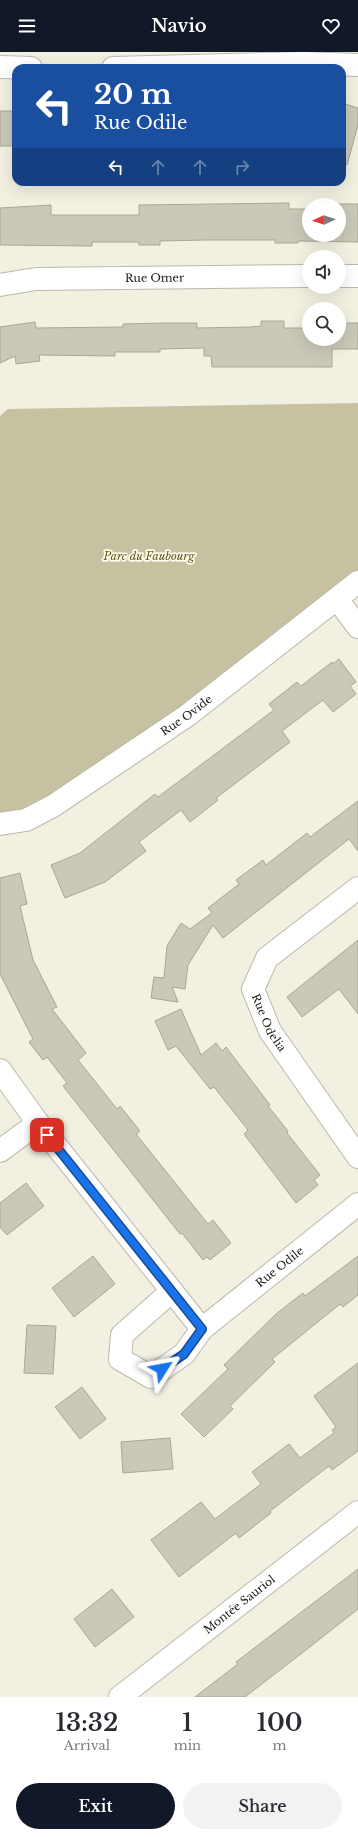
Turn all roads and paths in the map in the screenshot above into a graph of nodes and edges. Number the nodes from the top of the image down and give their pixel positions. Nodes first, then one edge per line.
1 (266, 64) edge
2 (331, 64) edge
3 (346, 65) edge
4 (358, 65) edge
5 (0, 67) edge
6 (12, 67) edge
7 (302, 276) edge
8 (346, 276) edge
9 (358, 276) edge
10 (0, 285) edge
11 (358, 582) edge
12 (337, 599) junction
13 (358, 627) edge
14 (0, 824) edge
15 (358, 888) edge
16 (0, 1070) edge
17 (38, 1123) junction
18 (0, 1151) edge
19 (358, 1157) edge
20 (358, 1204) edge
21 (172, 1291) junction
22 (202, 1329) junction
23 (358, 1512) edge
24 (120, 1697) edge

1 - 2 street
3 - 4 street
5 - 6 street
7 - 10 street, Rue Omer
8 - 9 street
11 - 12 street, Rue Ovide
12 - 13 street
12 - 14 street, Rue Ovide
15 - 19 street, Rue Odelia
16 - 17 street
17 - 18 street
17 - 21 street
20 - 22 street, Rue Odile
21 - 22 street
21 - 22 street, Rue Odile
23 - 24 street, Montée Sauriol

